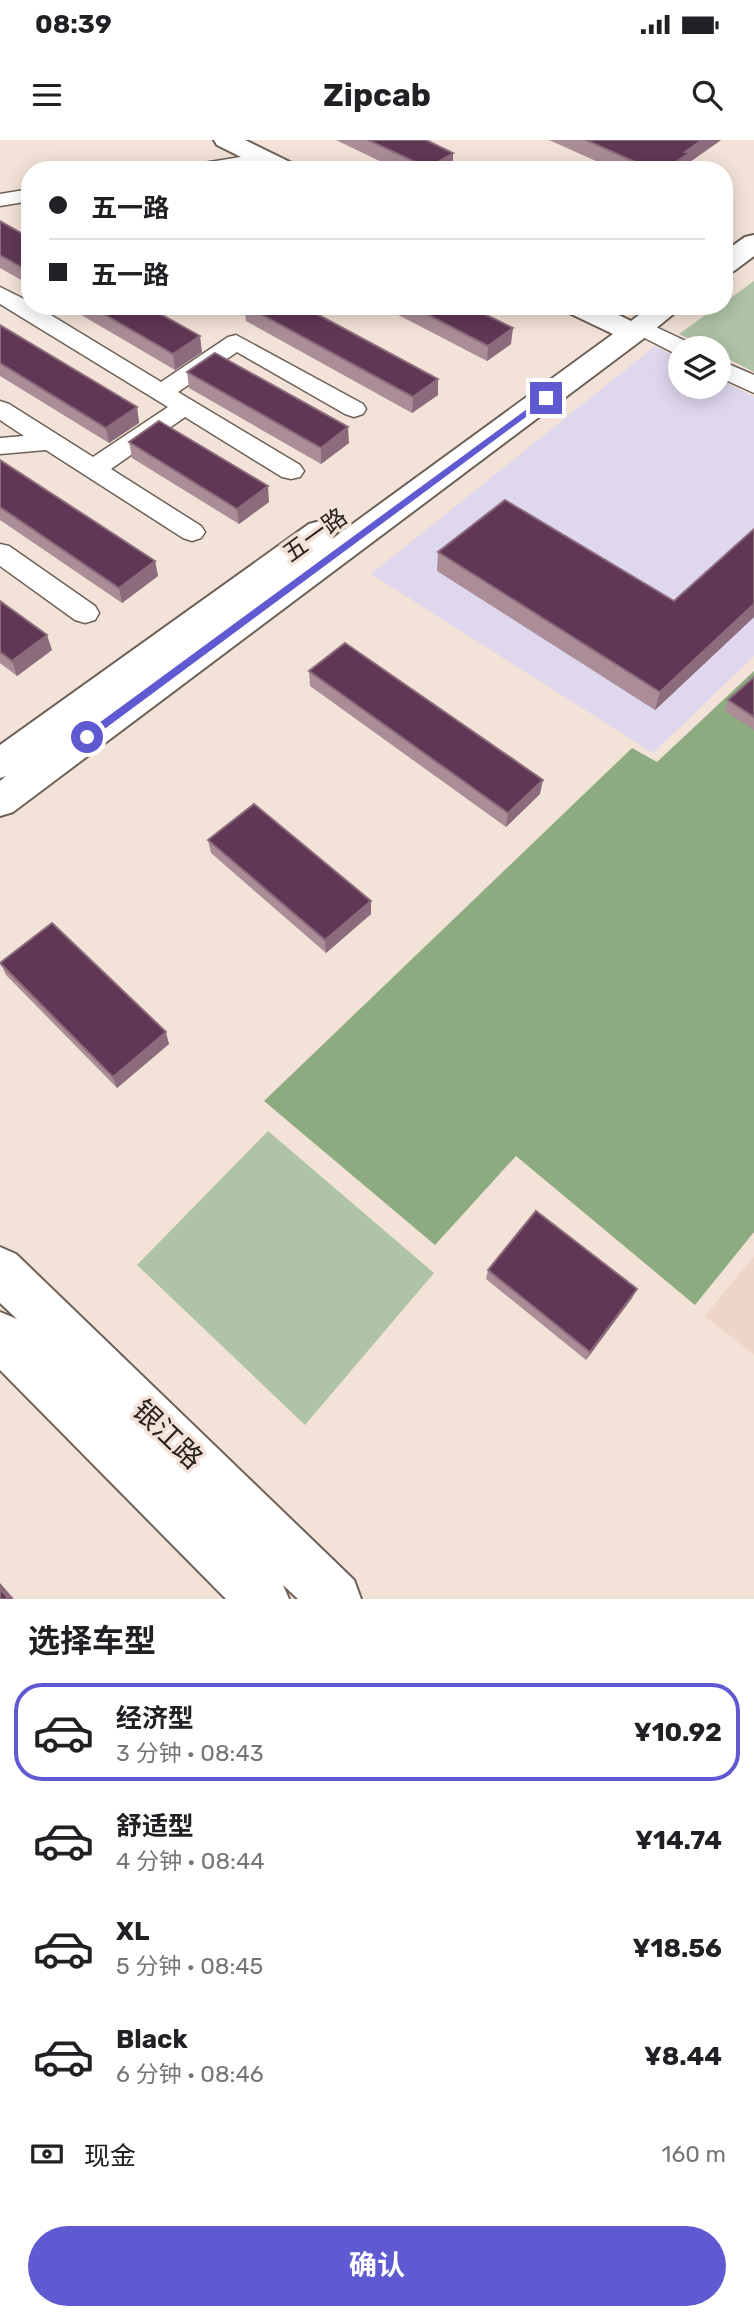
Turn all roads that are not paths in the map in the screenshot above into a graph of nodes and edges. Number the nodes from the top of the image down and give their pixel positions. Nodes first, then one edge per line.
1 (226, 140) edge
2 (270, 161) edge
3 (21, 196) edge
4 (0, 200) edge
5 (754, 217) edge
6 (733, 232) edge
7 (754, 243) edge
8 (733, 258) edge
9 (3, 299) edge
10 (21, 310) edge
11 (30, 315) edge
12 (606, 315) edge
13 (646, 315) edge
14 (628, 322) edge
15 (668, 341) edge
16 (731, 373) edge
17 (754, 385) edge
18 (162, 393) junction
19 (185, 406) junction
20 (0, 409) edge
21 (355, 409) dead end
22 (51, 441) junction
23 (0, 446) edge
24 (93, 469) junction
25 (291, 471) dead end
26 (192, 532) dead end
27 (0, 553) edge
28 (85, 613) dead end
29 (0, 764) edge
30 (0, 801) edge
31 (0, 1270) edge
32 (0, 1336) edge
33 (263, 1599) edge
34 (335, 1599) edge

1 - 2 street
3 - 4 street
5 - 6 street
7 - 8 street
9 - 10 street
11 - 18 street
12 - 14 street
13 - 14 street, 五一路
14 - 15 street
14 - 29 street, 五一路
14 - 30 street, 五一路
16 - 17 street
18 - 19 street
18 - 21 street
19 - 24 street
19 - 25 street
20 - 22 street
22 - 23 street
22 - 24 street
24 - 26 street
27 - 28 street
31 - 34 street, 银江路
32 - 33 street, 银江路

